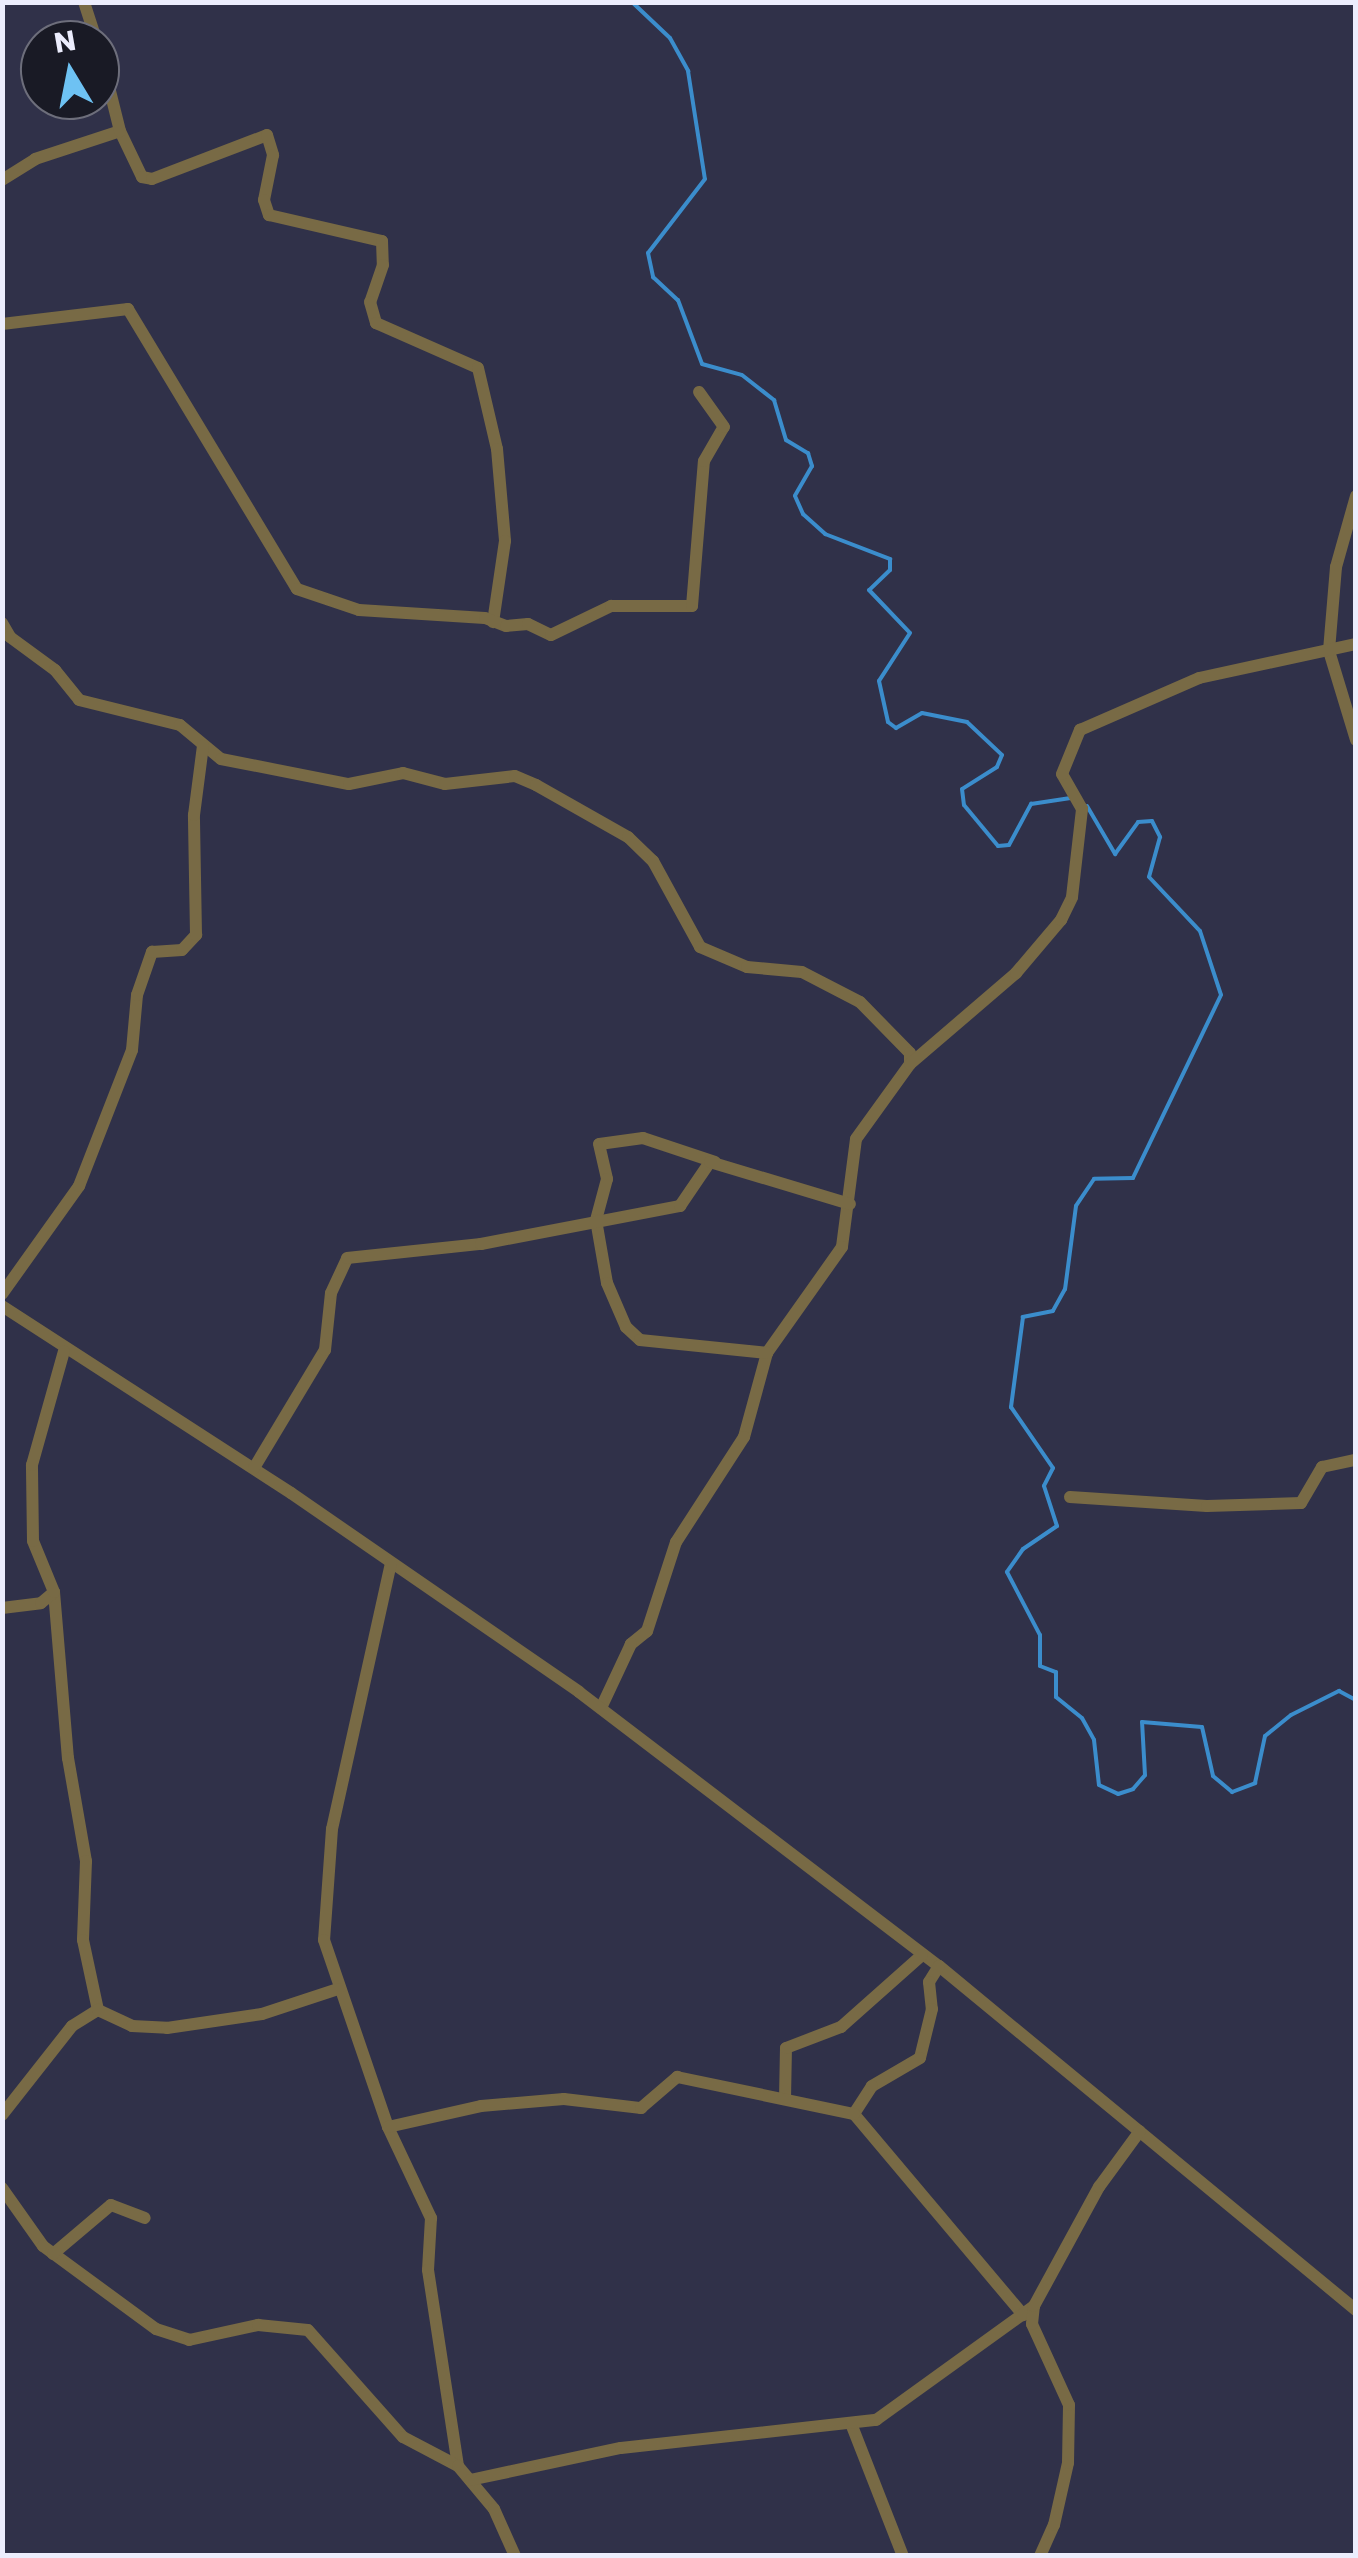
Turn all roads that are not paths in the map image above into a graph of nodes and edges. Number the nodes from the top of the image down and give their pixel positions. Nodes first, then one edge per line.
1 (117, 120) edge
2 (120, 131) junction
3 (2, 180) edge
4 (2, 324) edge
5 (698, 392) dead end
6 (1355, 497) edge
7 (493, 622) junction
8 (2, 623) edge
9 (1356, 644) edge
10 (1329, 651) junction
11 (1356, 740) edge
12 (202, 746) junction
13 (910, 1064) junction
14 (716, 1162) junction
15 (850, 1204) junction
16 (596, 1220) junction
17 (2, 1294) edge
18 (2, 1306) edge
19 (64, 1350) junction
20 (767, 1353) junction
21 (1356, 1460) edge
22 (254, 1468) junction
23 (1070, 1497) dead end
24 (391, 1562) junction
25 (54, 1592) junction
26 (2, 1608) edge
27 (601, 1708) junction
28 (922, 1955) junction
29 (939, 1966) junction
30 (338, 1989) junction
31 (98, 2010) junction
32 (786, 2099) junction
33 (854, 2114) junction
34 (2, 2115) edge
35 (388, 2127) junction
36 (1140, 2131) junction
37 (2, 2188) edge
38 (146, 2218) dead end
39 (52, 2254) junction
40 (1027, 2309) junction
41 (1356, 2310) edge
42 (852, 2426) junction
43 (458, 2466) junction
44 (470, 2480) junction
45 (515, 2556) edge
46 (903, 2556) edge
47 (1040, 2556) edge

1 - 2 street
2 - 3 street
2 - 7 street
4 - 7 street
5 - 7 street
6 - 10 street
8 - 12 street
9 - 10 street
10 - 11 street
10 - 13 street
12 - 13 street
12 - 17 street
13 - 15 street
14 - 15 street
14 - 16 street
14 - 16 street
15 - 20 street
16 - 20 street
16 - 22 street
18 - 19 street
19 - 22 street
19 - 25 street
20 - 27 street
21 - 23 street
22 - 24 street
24 - 27 street
24 - 30 street
25 - 26 street
25 - 31 street
27 - 28 street
28 - 29 street
28 - 32 street
29 - 33 street
29 - 36 street
30 - 31 street
30 - 35 street
31 - 34 street
32 - 33 street
32 - 35 street
33 - 40 street
35 - 43 street
36 - 40 street
36 - 41 street
37 - 39 street
38 - 39 street
39 - 43 street
40 - 42 street
40 - 47 street
42 - 44 street
42 - 46 street
43 - 44 street
44 - 45 street

